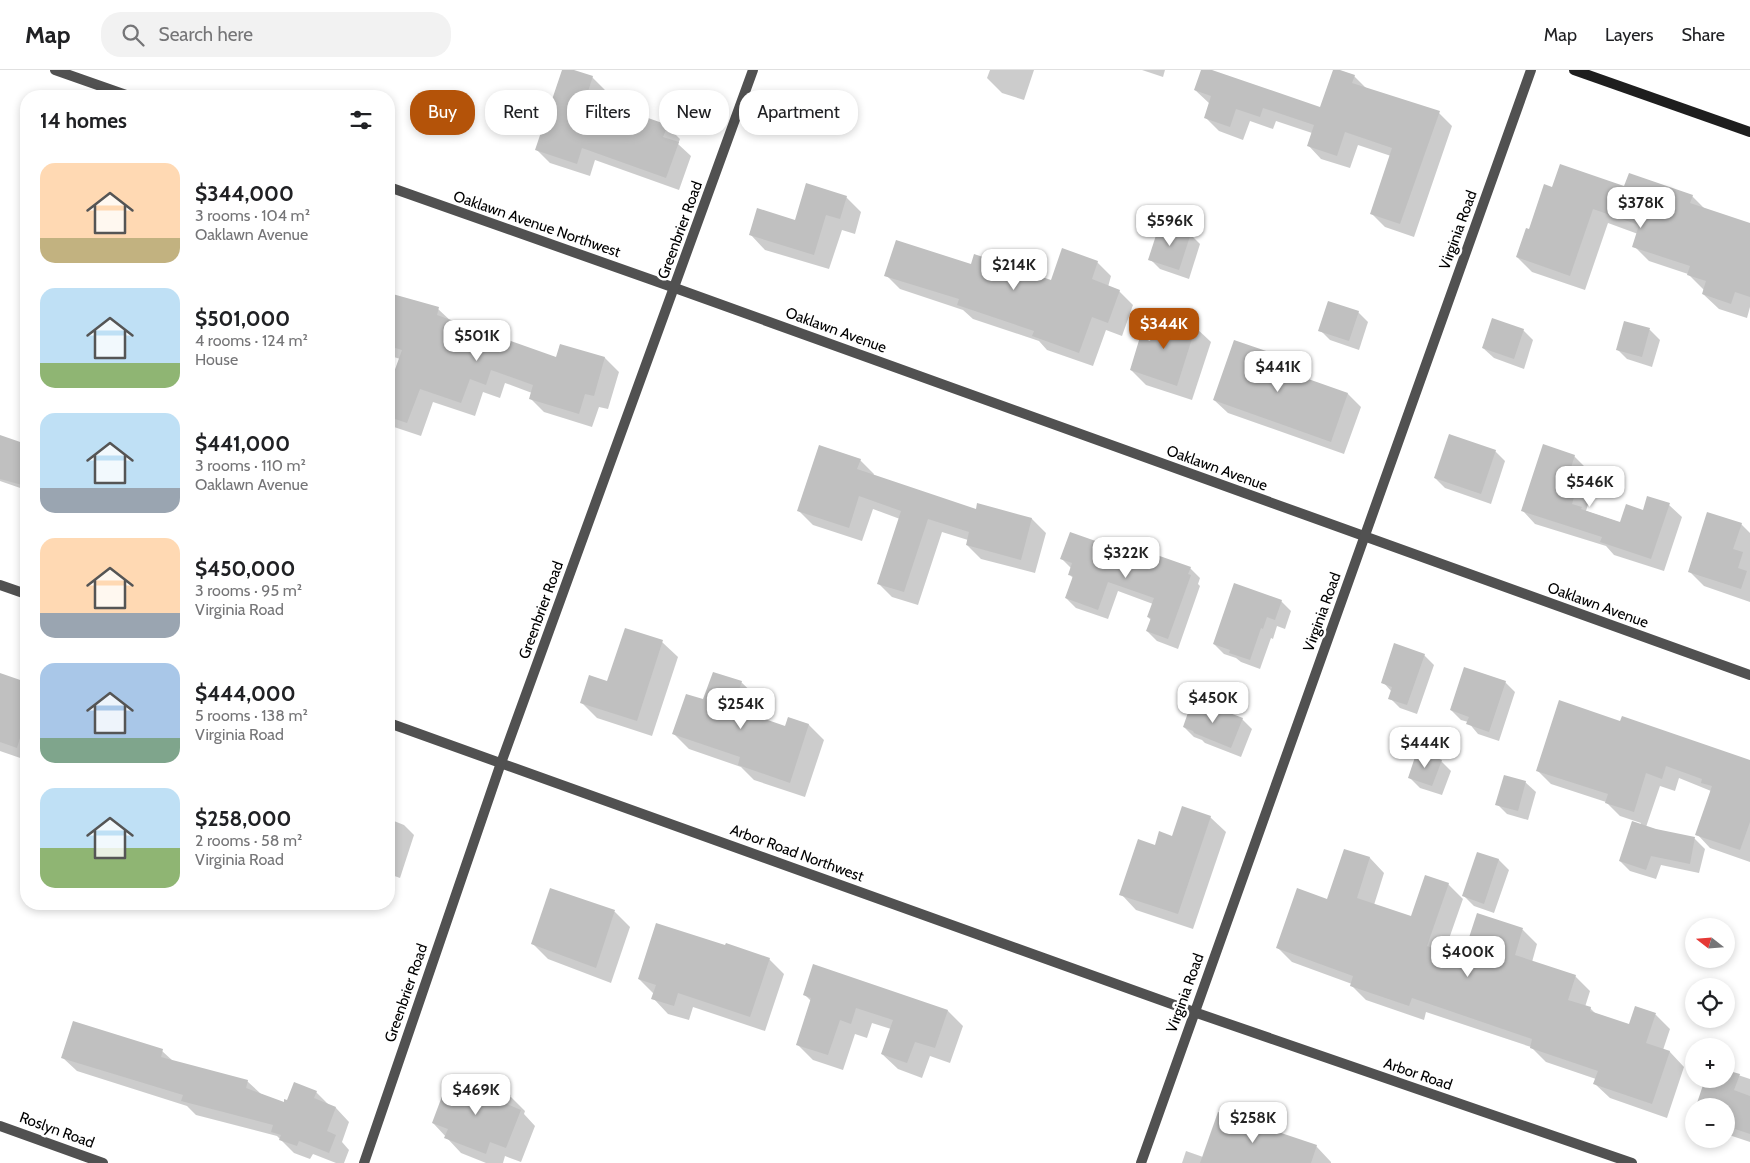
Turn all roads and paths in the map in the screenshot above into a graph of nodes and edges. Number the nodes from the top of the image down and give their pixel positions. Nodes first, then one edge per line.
1 (55, 70) edge
2 (753, 70) edge
3 (1531, 70) edge
4 (1574, 70) edge
5 (112, 90) edge
6 (1750, 132) edge
7 (395, 190) edge
8 (675, 288) junction
9 (1365, 537) junction
10 (0, 585) edge
11 (20, 592) edge
12 (1750, 675) edge
13 (395, 725) edge
14 (501, 763) junction
15 (1194, 1012) junction
16 (0, 1126) edge
17 (103, 1163) edge
18 (364, 1163) edge
19 (1141, 1163) edge
20 (1632, 1163) edge

1 - 5 street
2 - 8 street, Greenbrier Road
3 - 9 street, Virginia Road
4 - 6 main road
7 - 8 street, Oaklawn Avenue Northwest
8 - 9 street, Oaklawn Avenue
8 - 14 street, Greenbrier Road
9 - 12 street, Oaklawn Avenue
9 - 15 street, Virginia Road
10 - 11 street
13 - 14 street, Arbor Road Northwest
14 - 15 street, Arbor Road Northwest
14 - 18 street, Greenbrier Road
15 - 19 street, Virginia Road
15 - 20 street, Arbor Road
16 - 17 street, Roslyn Road

